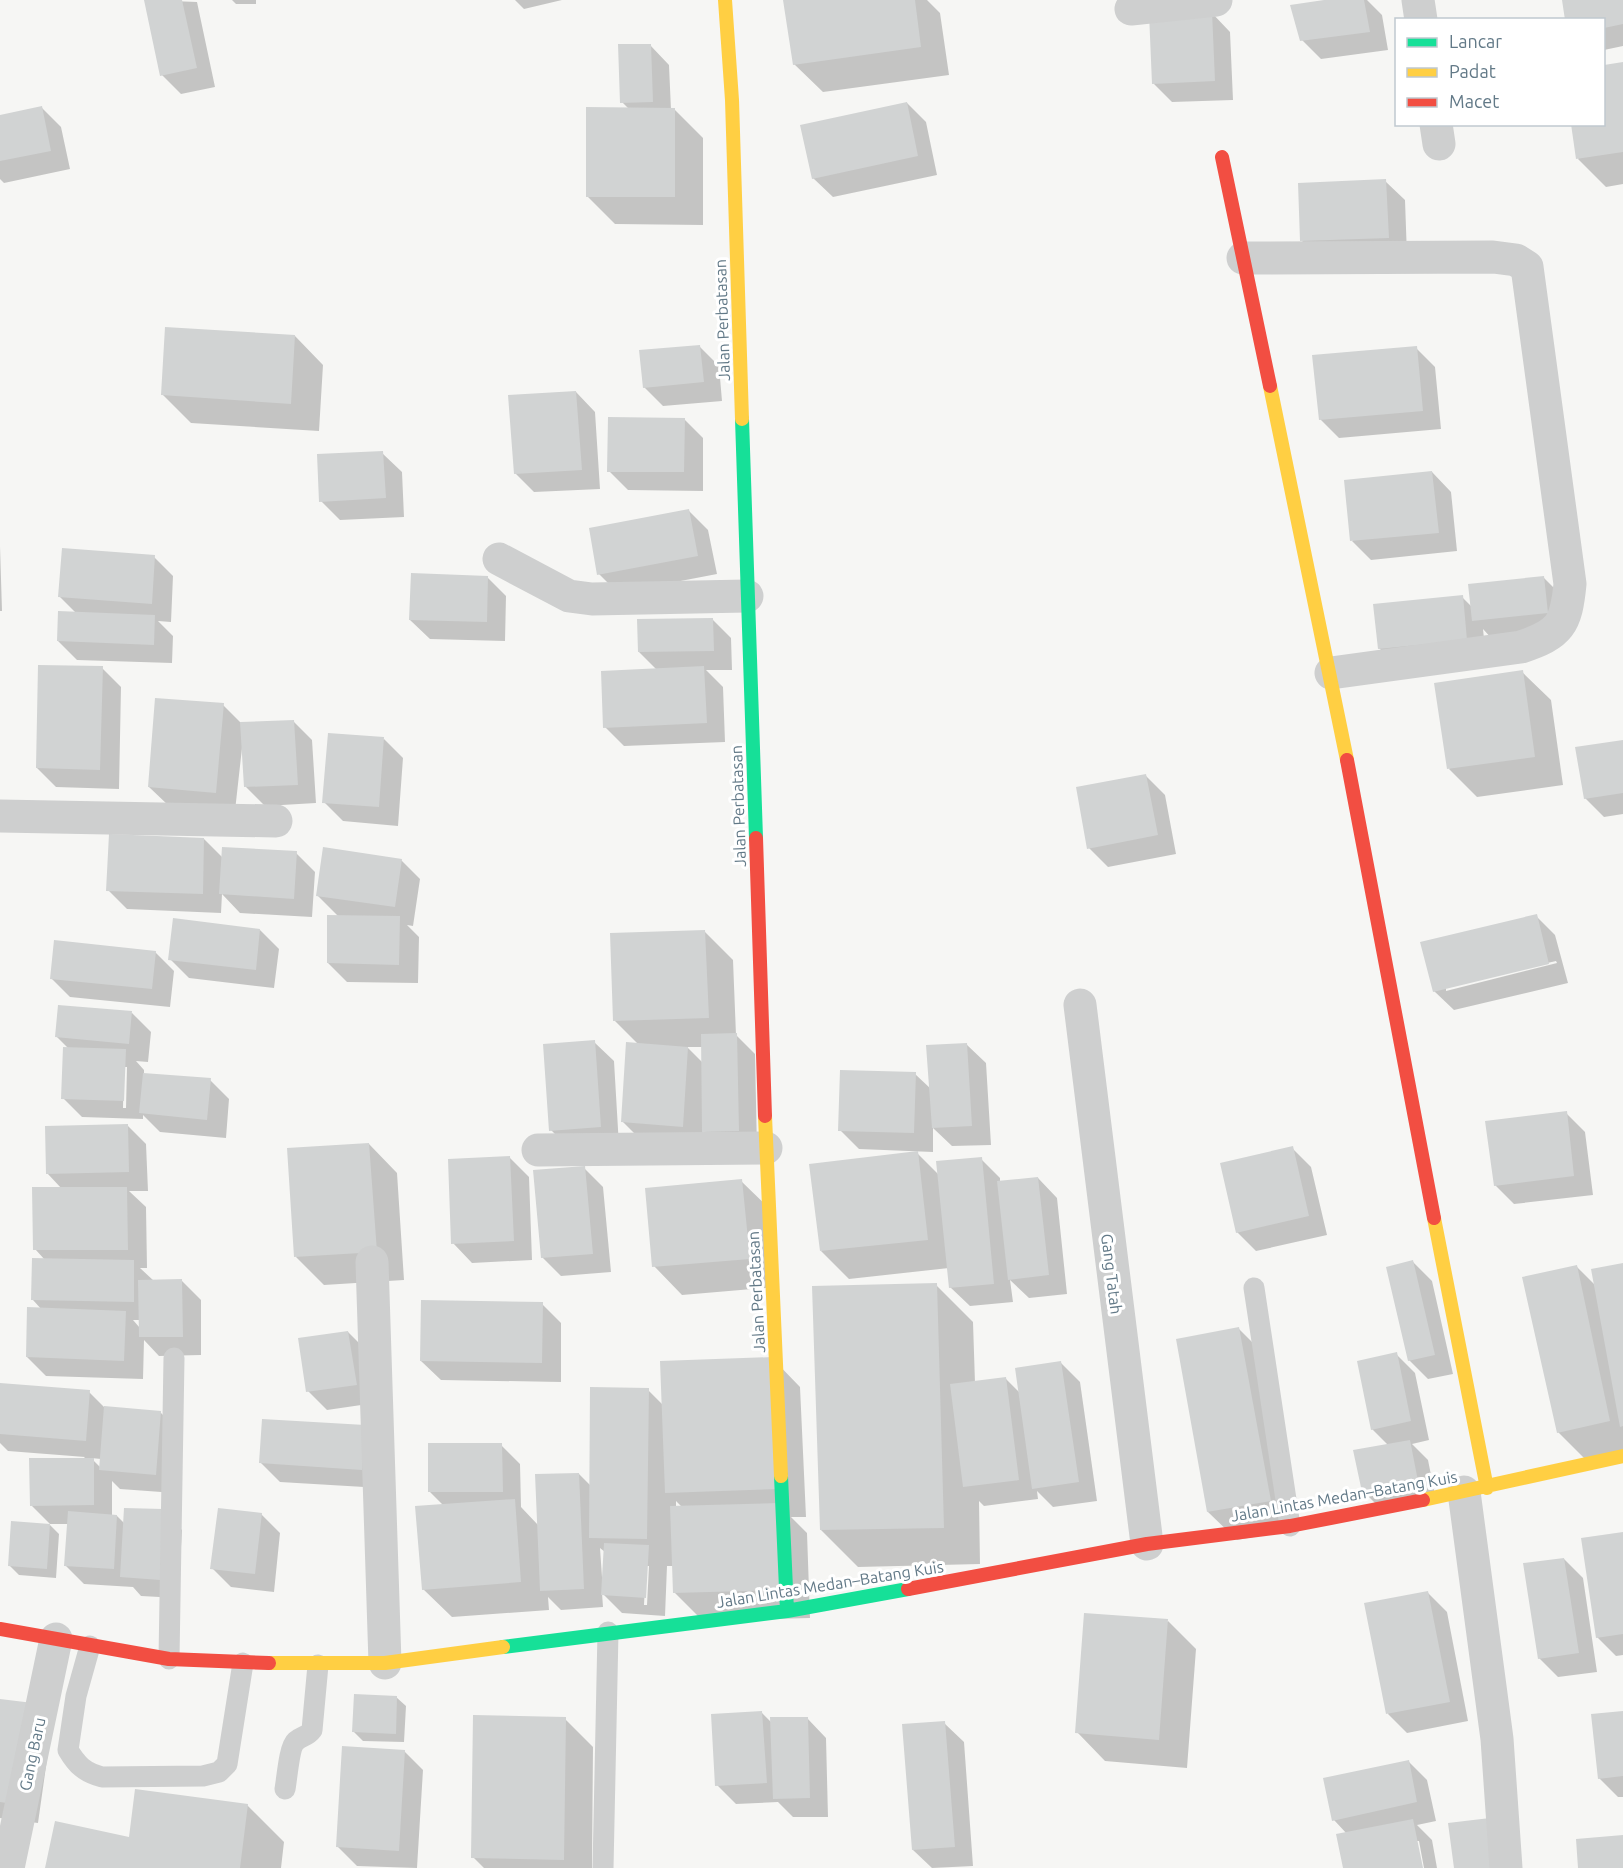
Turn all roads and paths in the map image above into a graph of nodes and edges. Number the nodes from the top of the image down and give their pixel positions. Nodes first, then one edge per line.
1 (725, 0) edge
2 (1216, 0) edge
3 (1418, 0) edge
4 (1131, 9) dead end
5 (1421, 18) edge
6 (1222, 157) dead end
7 (1243, 258) junction
8 (499, 559) dead end
9 (747, 596) junction
10 (1331, 673) junction
11 (0, 816) edge
12 (276, 821) dead end
13 (1080, 1005) dead end
14 (766, 1148) junction
15 (538, 1150) dead end
16 (372, 1262) dead end
17 (1254, 1288) dead end
18 (174, 1358) dead end
19 (1623, 1456) edge
20 (1475, 1490) junction
21 (1290, 1526) junction
22 (1147, 1544) junction
23 (787, 1611) junction
24 (0, 1629) edge
25 (608, 1632) junction
26 (56, 1640) junction
27 (90, 1646) junction
28 (169, 1659) junction
29 (243, 1663) junction
30 (385, 1663) junction
31 (318, 1665) junction
32 (285, 1790) dead end
33 (8, 1868) edge
34 (603, 1868) edge
35 (1506, 1868) edge

1 - 9 main road, Jalan Perbatasan
2 - 4 street
3 - 5 street
6 - 7 main road
7 - 10 main road
7 - 10 street
8 - 9 street
9 - 14 main road, Jalan Perbatasan
10 - 20 main road
11 - 12 street
13 - 22 street, Gang Tatah
14 - 15 street
14 - 23 main road, Jalan Perbatasan
16 - 30 street
17 - 21 lane
18 - 28 lane
19 - 20 main road, Jalan Lintas Medan–Batang Kuis
20 - 21 main road, Jalan Lintas Medan–Batang Kuis
20 - 35 street
21 - 22 main road, Jalan Lintas Medan–Batang Kuis
22 - 23 main road, Jalan Lintas Medan–Batang Kuis
23 - 25 main road, Jalan Lintas Medan–Batang Kuis
24 - 26 main road, Jalan Lintas Medan–Batang Kuis
25 - 30 main road, Jalan Lintas Medan–Batang Kuis
25 - 34 lane
26 - 27 main road, Jalan Lintas Medan–Batang Kuis
26 - 33 street, Gang Baru
27 - 28 main road, Jalan Lintas Medan–Batang Kuis
27 - 29 lane
28 - 29 main road, Jalan Lintas Medan–Batang Kuis
29 - 31 main road, Jalan Lintas Medan–Batang Kuis
30 - 31 main road, Jalan Lintas Medan–Batang Kuis
31 - 32 lane

